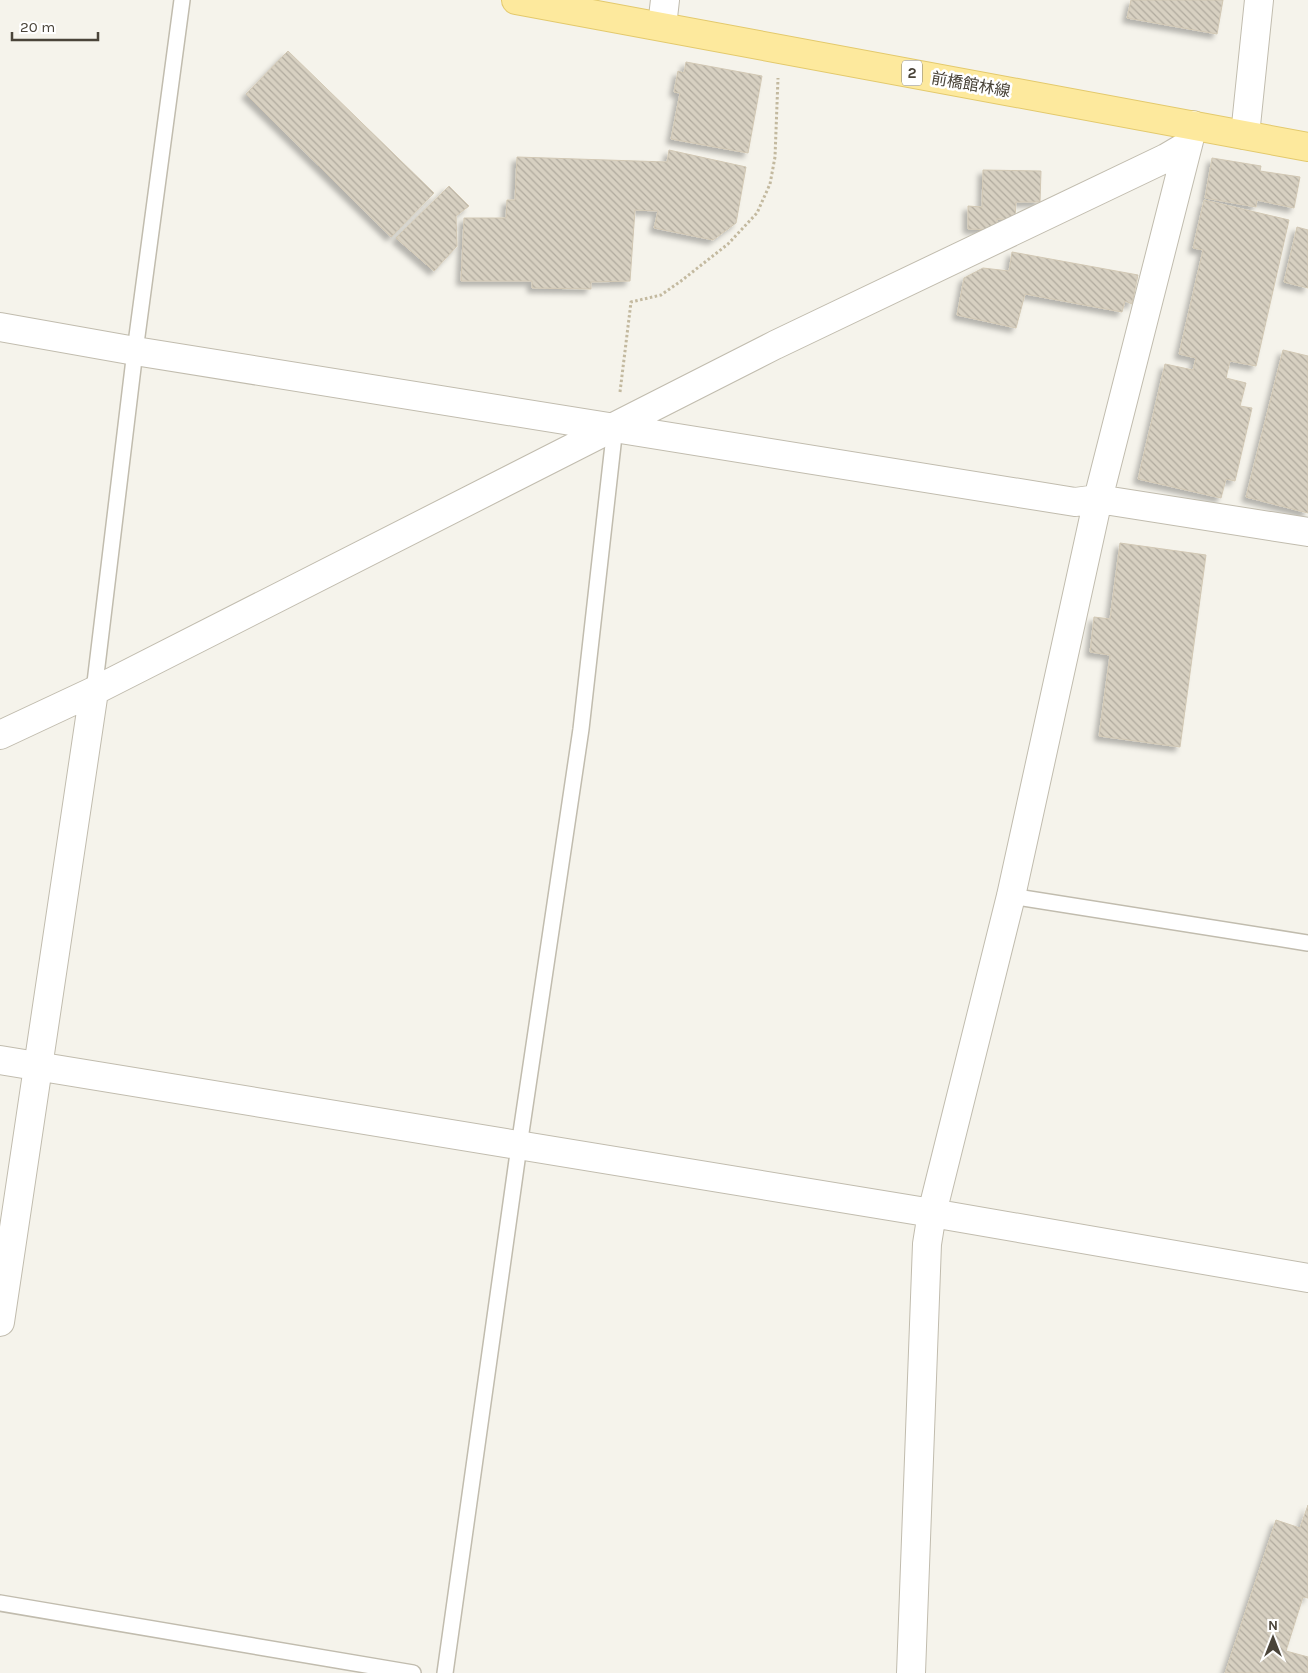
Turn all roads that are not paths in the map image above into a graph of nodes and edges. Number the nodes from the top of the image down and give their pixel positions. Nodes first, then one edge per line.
1 (182, 0) edge
2 (516, 0) edge
3 (1259, 0) edge
4 (664, 13) edge
5 (1190, 135) junction
6 (1245, 135) junction
7 (1308, 147) edge
8 (0, 327) edge
9 (135, 352) junction
10 (615, 427) junction
11 (1098, 499) junction
12 (1308, 532) edge
13 (94, 690) junction
14 (0, 735) edge
15 (1011, 896) junction
16 (1308, 943) edge
17 (0, 1060) edge
18 (38, 1066) junction
19 (519, 1146) junction
20 (932, 1213) junction
21 (1308, 1278) edge
22 (0, 1322) edge
23 (0, 1603) edge
24 (413, 1673) edge
25 (445, 1673) edge
26 (911, 1673) edge

1 - 9 lane
2 - 4 main road, 前橋館林線 / 2
3 - 6 street
4 - 5 main road, 前橋館林線 / 2
5 - 6 main road, 前橋館林線 / 2
5 - 10 street
5 - 11 street
6 - 7 main road, 前橋館林線 / 2
8 - 9 street
9 - 10 street
9 - 13 lane
10 - 11 street
10 - 13 street
10 - 19 lane
11 - 12 street
11 - 15 street
13 - 14 street
13 - 18 street
15 - 16 lane
15 - 20 street
17 - 18 street
18 - 19 street
18 - 22 street
19 - 20 street
19 - 25 lane
20 - 21 street
20 - 26 street
23 - 24 lane

